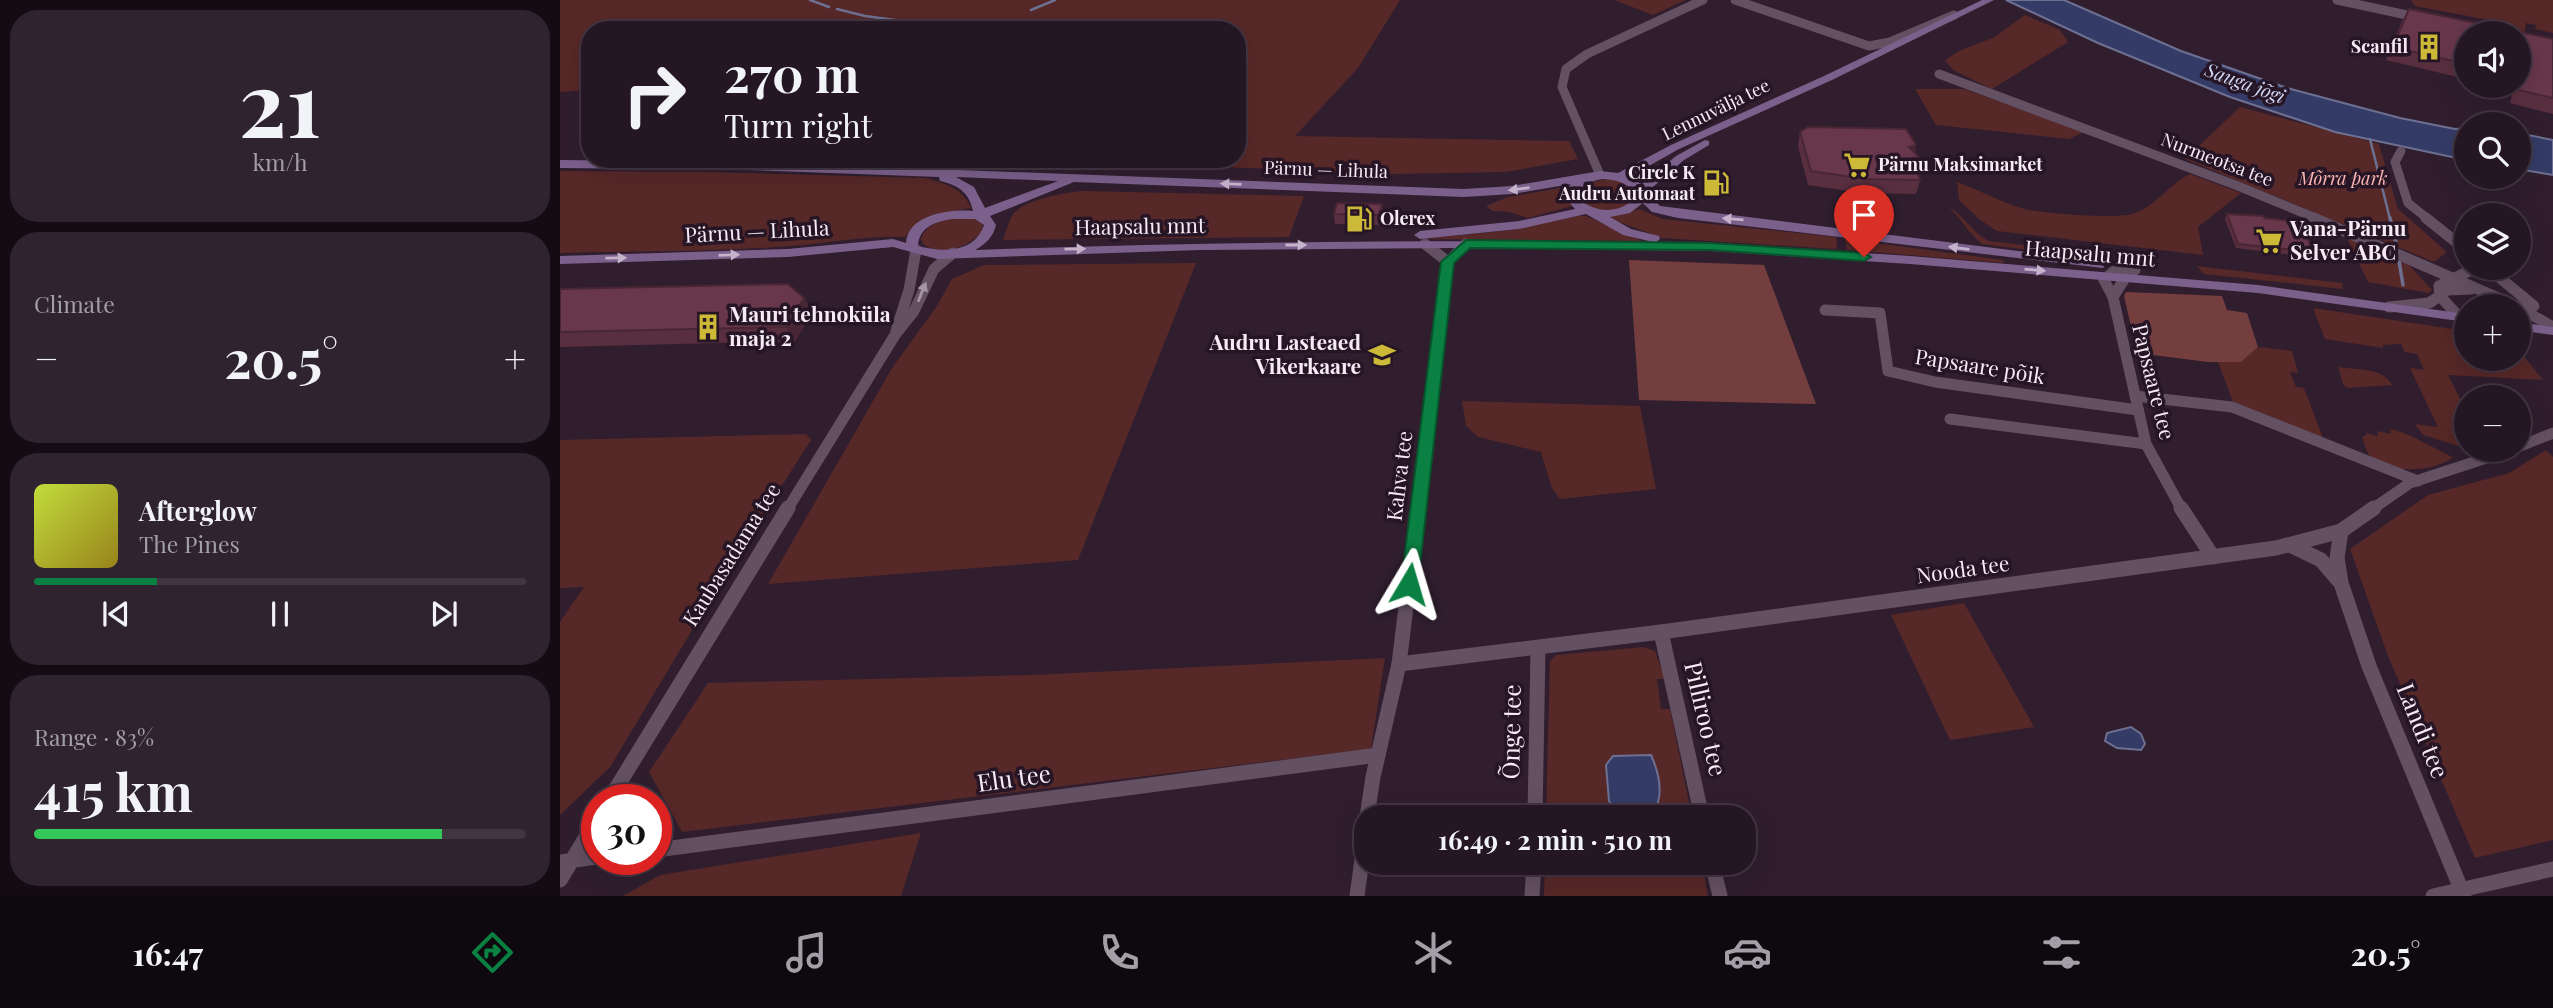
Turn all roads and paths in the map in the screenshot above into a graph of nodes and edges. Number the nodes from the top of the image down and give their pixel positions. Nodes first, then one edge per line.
1 (1703, 0) edge
2 (1735, 0) edge
3 (2337, 0) edge
4 (1985, 2) edge
5 (2433, 21) edge
6 (1873, 52) junction
7 (1939, 74) dead end
8 (1828, 78) junction
9 (2401, 150) dead end
10 (560, 164) edge
11 (581, 164) edge
12 (805, 168) edge
13 (918, 172) junction
14 (1600, 176) junction
15 (1620, 177) junction
16 (1586, 178) junction
17 (1102, 179) junction
18 (1641, 193) junction
19 (1588, 211) junction
20 (980, 215) junction
21 (2454, 240) edge
22 (1425, 244) junction
23 (1466, 244) junction
24 (1328, 245) junction
25 (1710, 247) junction
26 (914, 248) junction
27 (2393, 252) junction
28 (953, 253) junction
29 (560, 260) edge
30 (1448, 262) junction
31 (2130, 274) junction
32 (2106, 276) junction
33 (2452, 278) junction
34 (2503, 280) edge
35 (2258, 289) junction
36 (2440, 291) junction
37 (2489, 294) joint
38 (2113, 297) junction
39 (2534, 306) dead end
40 (2389, 307) junction
41 (2454, 307) edge
42 (1825, 310) dead end
43 (2454, 316) edge
44 (2531, 316) edge
45 (2531, 327) edge
46 (2553, 329) edge
47 (895, 335) junction
48 (2135, 396) junction
49 (2138, 410) junction
50 (1950, 419) dead end
51 (2553, 433) edge
52 (2531, 441) edge
53 (2147, 444) junction
54 (2475, 462) edge
55 (2418, 481) junction
56 (2341, 531) junction
57 (2290, 545) junction
58 (2213, 557) junction
59 (2340, 583) junction
60 (1661, 632) junction
61 (1538, 648) junction
62 (1399, 664) junction
63 (1378, 755) junction
64 (619, 784) edge
65 (1369, 805) edge
66 (1535, 805) edge
67 (1699, 805) edge
68 (581, 841) edge
69 (672, 848) edge
70 (566, 861) edge
71 (2553, 869) edge
72 (1360, 875) edge
73 (1533, 875) edge
74 (1715, 875) edge
75 (560, 880) edge
76 (2462, 893) edge
77 (1357, 896) edge
78 (1532, 896) edge
79 (1720, 896) edge
80 (2433, 896) edge

1 - 14 street
2 - 6 street
3 - 5 street
4 - 6 main road, Lennuvälja tee
6 - 8 main road, Lennuvälja tee
7 - 27 street, Nurmeotsa tee
8 - 15 main road, Lennuvälja tee
8 - 18 main road, Lennuvälja tee
9 - 21 street
10 - 11 main road, Pärnu — Lihula
12 - 13 main road, Pärnu — Lihula
13 - 17 main road, Pärnu — Lihula
13 - 20 main road
14 - 15 main road, Pärnu — Lihula
14 - 16 main road, Pärnu — Lihula
15 - 18 main road
16 -> 17 main road, Pärnu — Lihula
16 - 19 main road
17 - 20 main road
18 - 19 main road, Lennuvälja tee
31 -> 18 main road
19 - 24 main road
19 - 25 main road
20 - 26 main road
20 - 28 main road
22 - 23 main road
22 - 24 main road
22 - 30 street
23 - 25 main road
23 - 30 street
28 -> 24 main road, Haapsalu mnt
25 -> 32 main road, Haapsalu mnt
26 - 28 main road, Pärnu — Lihula
29 -> 26 main road, Pärnu — Lihula
26 - 47 street, Kaubasadama tee
27 - 33 street, Nurmeotsa tee
27 - 36 street
47 -> 28 street, Kaubasadama tee
30 - 62 street, Kahva tee
31 - 32 main road, Haapsalu mnt
31 - 35 main road, Haapsalu mnt
31 - 35 main road
31 - 38 street
32 - 38 street, Papsaare tee
33 - 36 street
33 - 37 street, Nurmeotsa tee
34 - 39 street
35 - 40 main road, Haapsalu mnt
36 - 37 street
36 - 40 street
36 - 41 street
38 - 48 street, Papsaare tee
40 - 43 main road, Haapsalu mnt
42 - 49 street, Papsaare põik
44 - 46 street, Nurmeotsa tee
45 - 46 main road
47 - 64 street, Kaubasadama tee
48 - 49 street, Papsaare tee
48 - 55 street
49 - 53 street, Papsaare tee
50 - 53 street
51 - 52 street
53 - 58 street, Papsaare tee
54 - 55 street, Nooda tee
55 - 56 street, Nooda tee
56 - 57 street, Nooda tee
56 - 59 street, Landi tee
57 - 58 street, Nooda tee
57 - 59 street, Landi tee
58 - 60 street, Nooda tee
59 - 76 street, Landi tee
60 - 61 street, Nooda tee
60 - 67 street, Pilliroo tee
61 - 62 street, Nooda tee
61 - 66 street, Õnge tee
62 - 63 street, Kahva tee
63 - 65 street, Kahva tee
63 - 69 street, Elu tee
68 - 70 street
70 - 75 street
71 - 76 street
72 - 77 street
73 - 78 street
74 - 79 street
76 - 80 street

